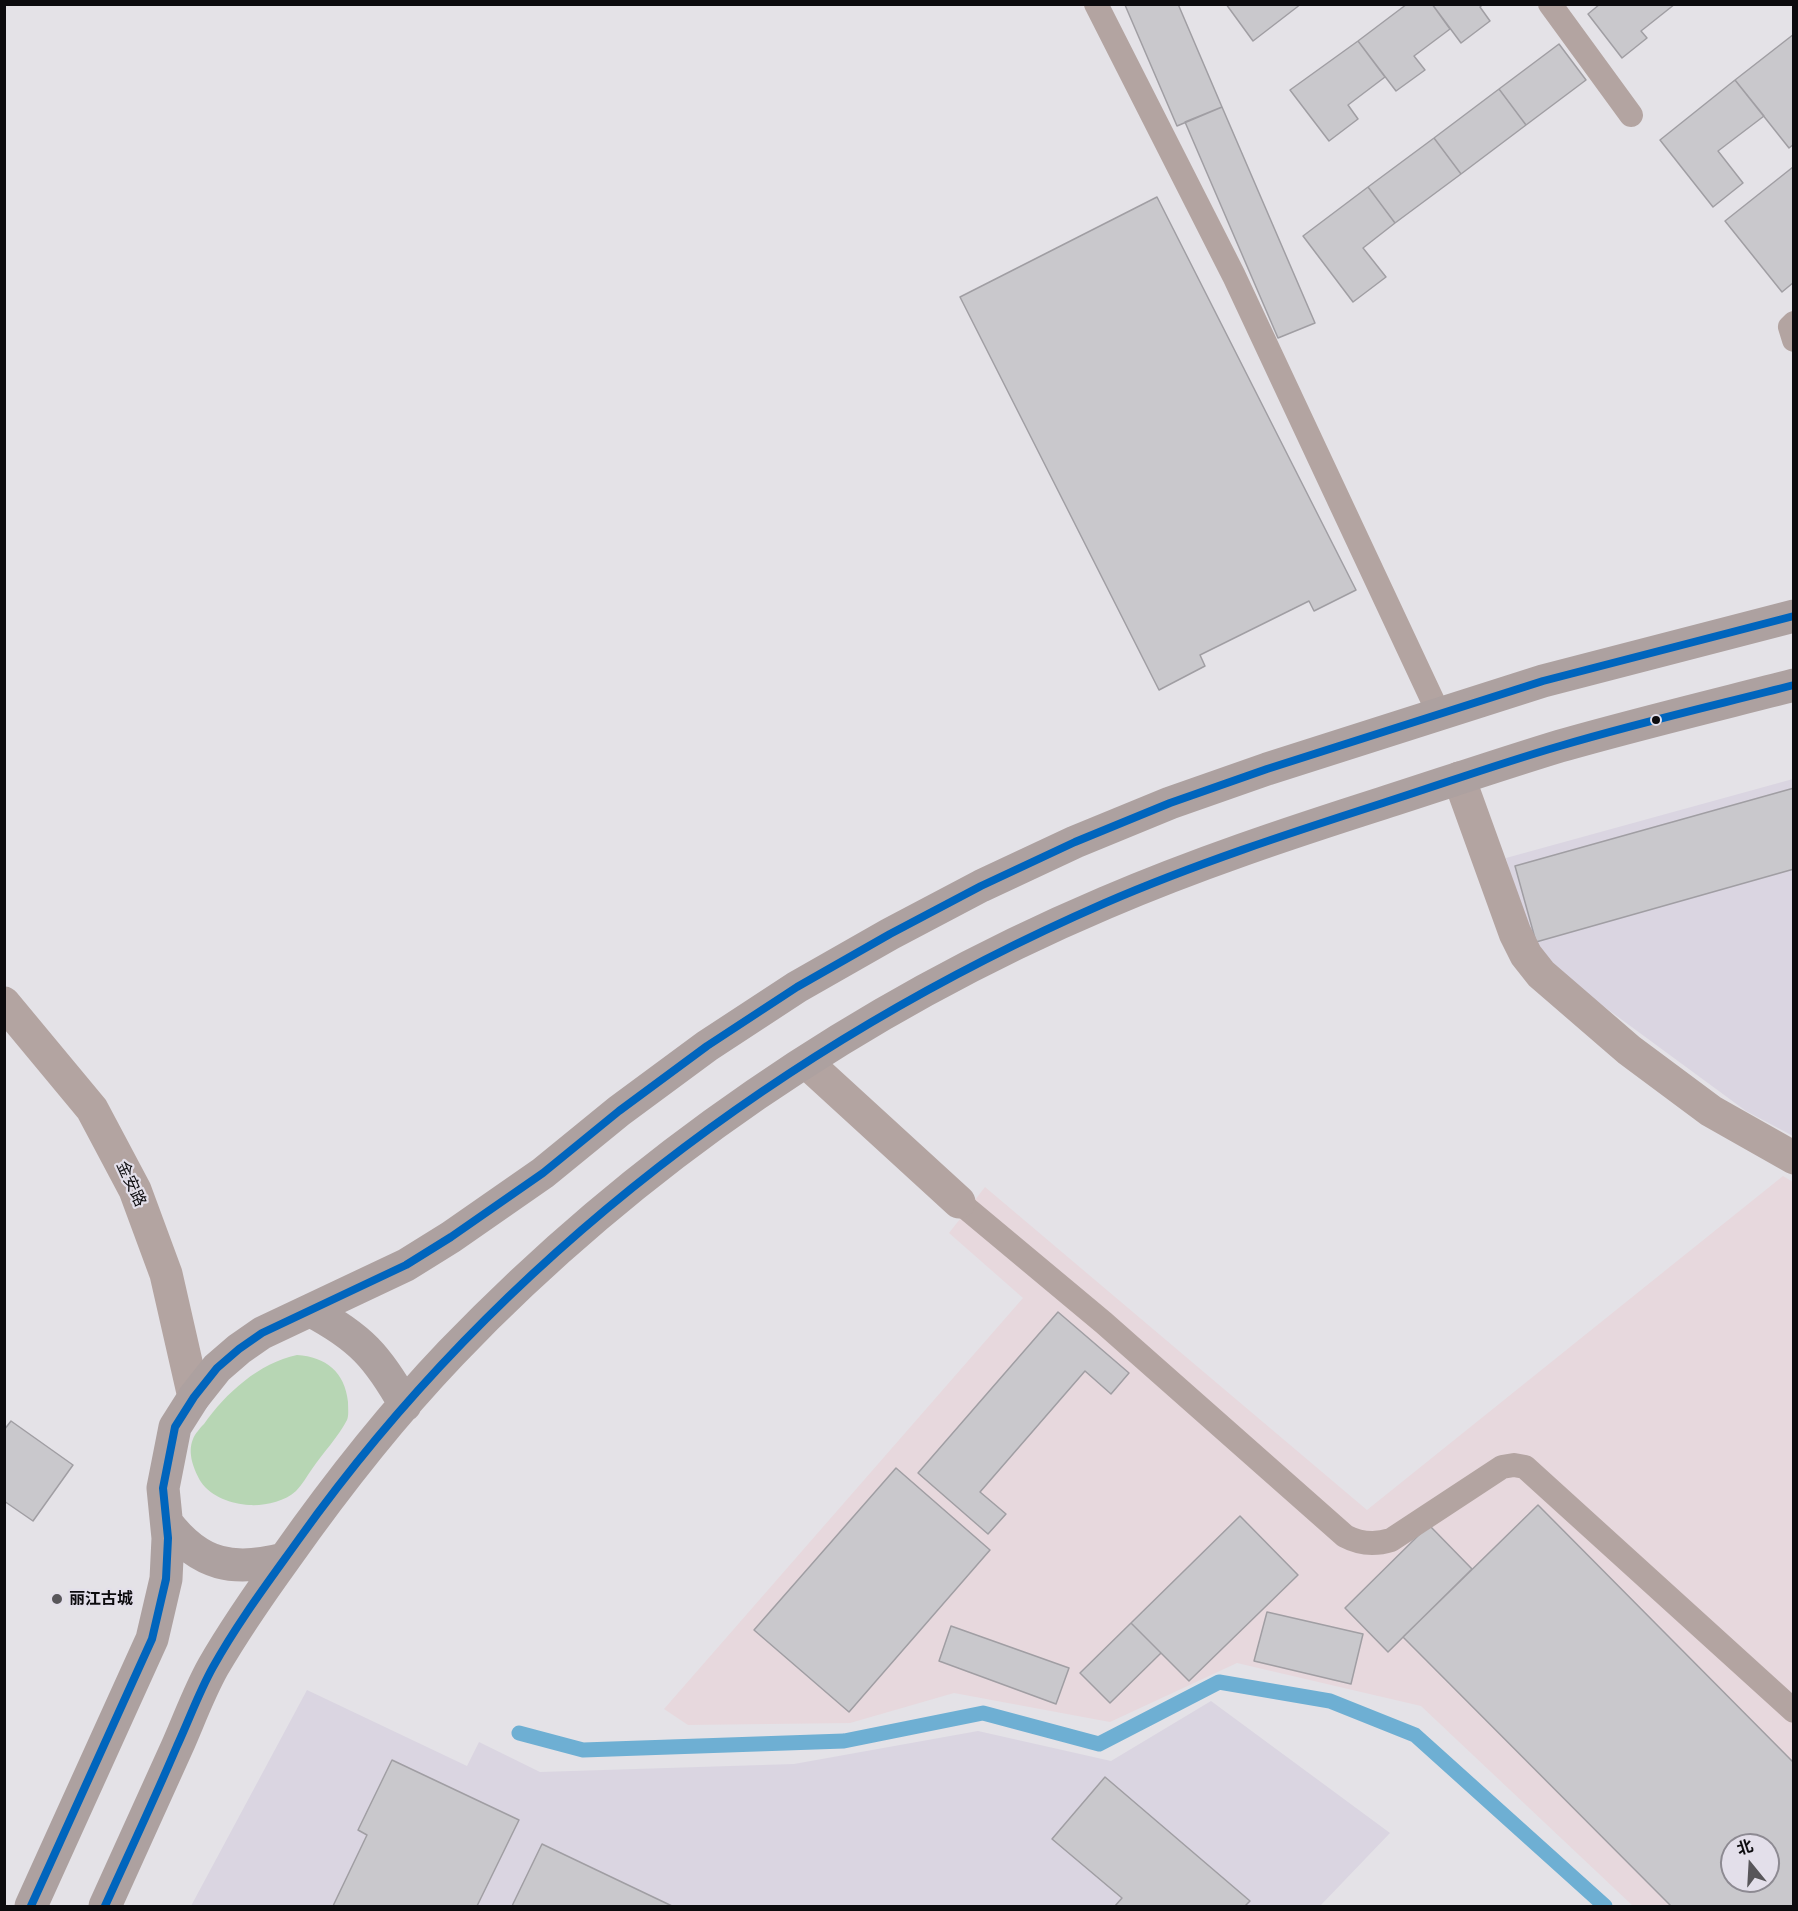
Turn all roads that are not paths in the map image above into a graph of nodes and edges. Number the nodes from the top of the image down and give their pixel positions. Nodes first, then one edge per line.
1 (1096, 4) edge
2 (1550, 4) edge
3 (1631, 115) dead end
4 (1794, 323) edge
5 (1794, 340) edge
6 (1794, 616) edge
7 (1794, 685) edge
8 (1439, 714) junction
9 (1459, 778) junction
10 (4, 1003) edge
11 (806, 1062) junction
12 (1794, 1158) edge
13 (959, 1202) joint
14 (311, 1311) junction
15 (194, 1397) junction
16 (405, 1405) junction
17 (167, 1523) junction
18 (284, 1559) junction
19 (1794, 1712) edge
20 (31, 1906) edge
21 (105, 1906) edge

1 - 8 lane
2 - 3 lane
4 - 5 lane
6 - 8 highway
7 - 9 highway
8 - 14 highway
9 - 11 highway
9 - 12 street
10 - 15 street, 金安路
11 - 13 street
11 - 16 highway
13 - 19 lane
14 - 15 highway
14 - 16 highway
15 - 17 highway
16 - 18 highway
17 - 18 highway
17 - 20 highway
18 - 21 highway

